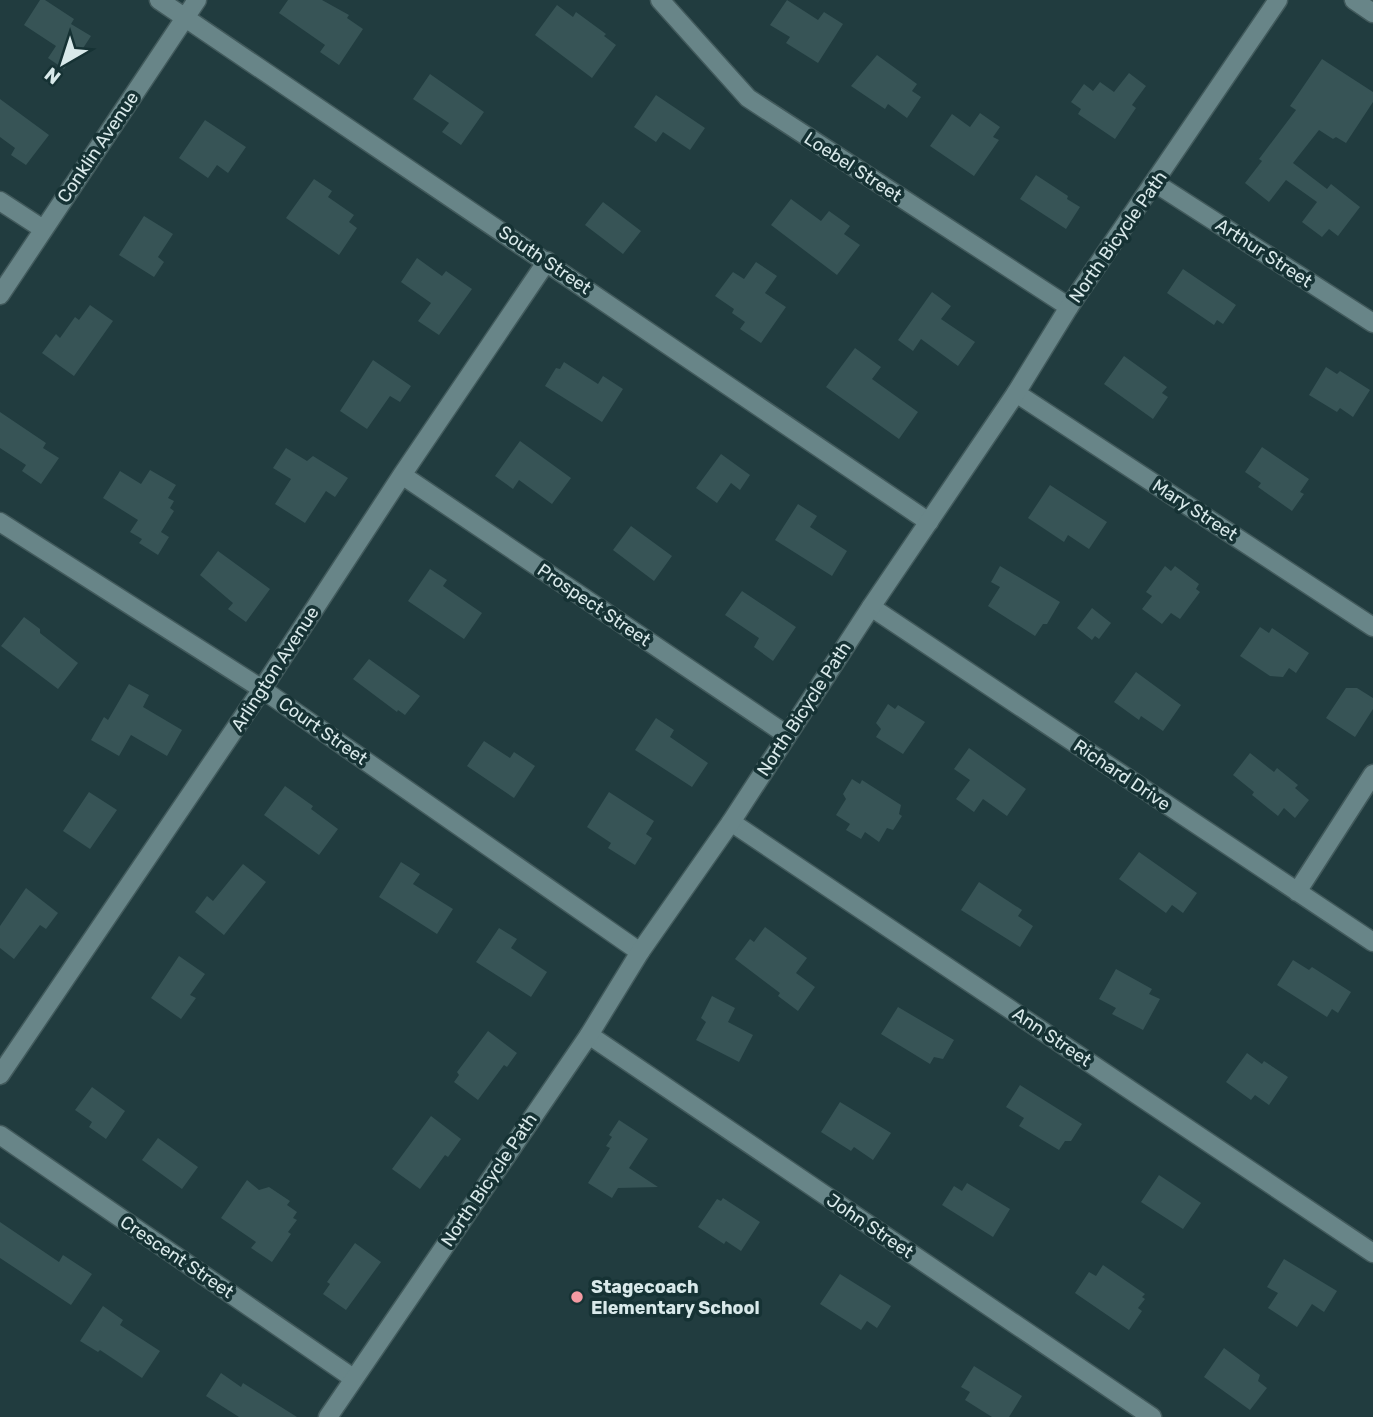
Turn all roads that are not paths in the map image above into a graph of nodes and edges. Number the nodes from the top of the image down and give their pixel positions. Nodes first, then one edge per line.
1 (159, 0) edge
2 (197, 0) edge
3 (660, 0) edge
4 (1278, 0) edge
5 (1354, 0) edge
6 (1373, 13) edge
7 (185, 17) junction
8 (1155, 183) junction
9 (0, 201) edge
10 (43, 229) junction
11 (547, 261) junction
12 (0, 295) edge
13 (1069, 307) junction
14 (1373, 323) edge
15 (1016, 393) junction
16 (402, 475) junction
17 (0, 522) edge
18 (929, 522) junction
19 (871, 607) junction
20 (1373, 626) edge
21 (262, 689) junction
22 (787, 735) junction
23 (1373, 774) edge
24 (731, 822) junction
25 (1297, 892) junction
26 (1373, 942) edge
27 (640, 952) junction
28 (589, 1035) junction
29 (0, 1076) edge
30 (0, 1135) edge
31 (1373, 1253) edge
32 (353, 1378) junction
33 (328, 1417) edge
34 (1152, 1417) edge

1 - 7 street, South Street
2 - 7 street, Conklin Avenue
3 - 13 street, Loebel Street
4 - 8 street, North Bicycle Path
5 - 6 street
7 - 10 street, Conklin Avenue
7 - 11 street, South Street
8 - 13 street, North Bicycle Path
8 - 14 street, Arthur Street
9 - 10 street
10 - 12 street, Conklin Avenue
11 - 16 street, Arlington Avenue
11 - 18 street, South Street
13 - 15 street, North Bicycle Path
15 - 18 street, North Bicycle Path
15 - 20 street, Mary Street
16 - 21 street, Arlington Avenue
16 - 22 street, Prospect Street
17 - 21 street, Court Street
18 - 19 street, North Bicycle Path
19 - 22 street, North Bicycle Path
19 - 25 street, Richard Drive
21 - 27 street, Court Street
21 - 29 street, Arlington Avenue
22 - 24 street, North Bicycle Path
23 - 25 street
24 - 27 street, North Bicycle Path
24 - 31 street, Ann Street
25 - 26 street, Richard Drive
27 - 28 street, North Bicycle Path
28 - 32 street, North Bicycle Path
28 - 34 street, John Street
30 - 32 street, Crescent Street
32 - 33 street, North Bicycle Path

